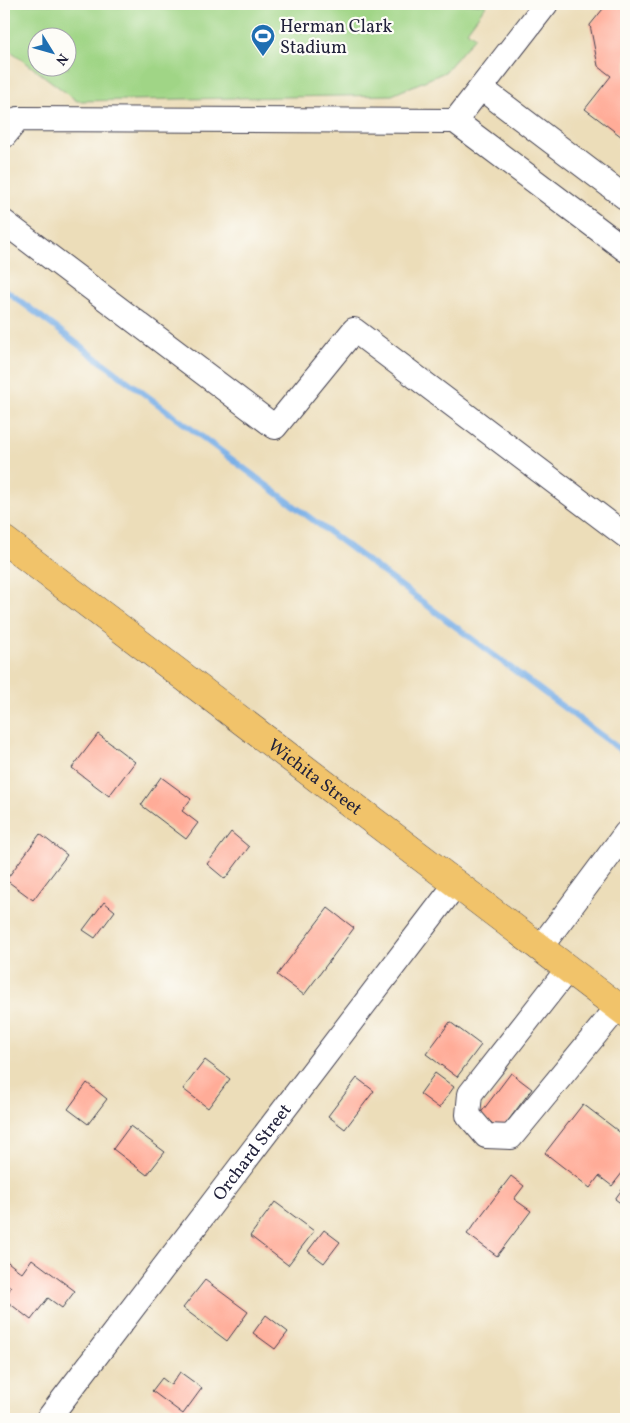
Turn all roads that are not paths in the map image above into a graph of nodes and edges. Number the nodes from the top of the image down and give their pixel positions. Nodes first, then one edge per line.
1 (546, 4) edge
2 (481, 88) junction
3 (455, 121) junction
4 (4, 136) edge
5 (626, 198) edge
6 (4, 222) edge
7 (626, 250) edge
8 (626, 536) edge
9 (4, 540) edge
10 (626, 832) edge
11 (456, 884) junction
12 (540, 948) junction
13 (568, 969) junction
14 (622, 1010) edge
15 (48, 1419) edge

1 - 2 street
2 - 3 street
2 - 5 street
3 - 4 street
3 - 7 street
6 - 8 street
9 - 11 main road, Wichita Street
10 - 12 street
11 - 12 main road, Wichita Street
11 - 15 street, Orchard Street
12 - 13 main road, Wichita Street
13 - 14 main road, Wichita Street
13 - 14 street

